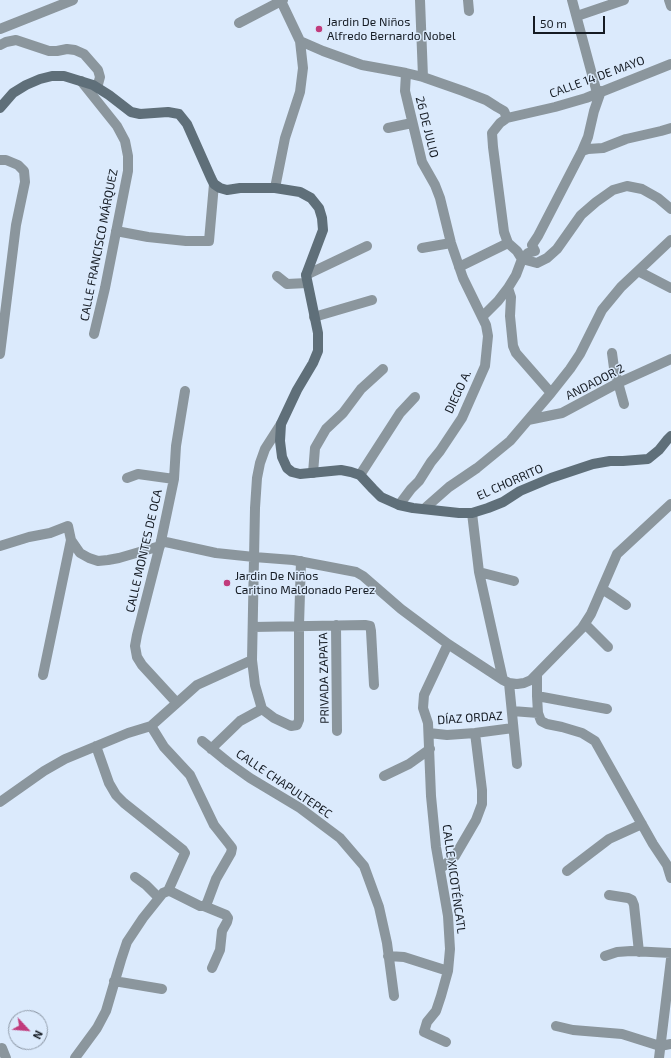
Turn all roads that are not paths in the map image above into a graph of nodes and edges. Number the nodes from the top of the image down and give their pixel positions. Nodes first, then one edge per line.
1 (72, 0) edge
2 (282, 0) edge
3 (420, 0) edge
4 (468, 0) edge
5 (572, 0) edge
6 (624, 0) edge
7 (669, 0) edge
8 (671, 6) edge
9 (469, 11) dead end
10 (577, 16) junction
11 (239, 23) dead end
12 (0, 29) edge
13 (300, 41) junction
14 (0, 45) edge
15 (671, 64) edge
16 (406, 73) junction
17 (423, 77) junction
18 (81, 81) junction
19 (97, 88) junction
20 (599, 92) junction
21 (0, 108) edge
22 (507, 118) junction
23 (412, 123) junction
24 (388, 128) dead end
25 (671, 128) edge
26 (582, 151) junction
27 (0, 160) edge
28 (214, 184) junction
29 (275, 188) junction
30 (671, 209) edge
31 (116, 231) junction
32 (671, 240) edge
33 (451, 243) junction
34 (508, 243) junction
35 (367, 246) dead end
36 (422, 248) dead end
37 (522, 259) junction
38 (459, 267) junction
39 (638, 271) junction
40 (277, 276) dead end
41 (306, 279) junction
42 (508, 288) junction
43 (671, 288) edge
44 (372, 300) dead end
45 (314, 317) junction
46 (482, 317) junction
47 (94, 334) dead end
48 (612, 353) dead end
49 (0, 354) edge
50 (671, 359) edge
51 (383, 369) dead end
52 (618, 383) junction
53 (185, 391) dead end
54 (551, 393) junction
55 (415, 396) dead end
56 (624, 404) dead end
57 (528, 420) junction
58 (282, 424) junction
59 (671, 436) edge
60 (314, 473) junction
61 (360, 475) junction
62 (127, 478) dead end
63 (174, 480) junction
64 (399, 504) junction
65 (671, 504) edge
66 (424, 509) junction
67 (472, 513) junction
68 (71, 540) junction
69 (161, 543) junction
70 (0, 546) edge
71 (254, 558) junction
72 (301, 561) junction
73 (479, 572) junction
74 (514, 581) dead end
75 (602, 589) junction
76 (626, 605) dead end
77 (585, 624) junction
78 (299, 625) junction
79 (336, 625) junction
80 (253, 627) junction
81 (448, 644) junction
82 (608, 647) dead end
83 (252, 660) junction
84 (43, 675) dead end
85 (537, 675) junction
86 (506, 681) junction
87 (374, 685) dead end
88 (537, 696) junction
89 (176, 702) junction
90 (262, 709) junction
91 (607, 709) dead end
92 (512, 712) junction
93 (538, 712) junction
94 (151, 726) junction
95 (513, 728) junction
96 (337, 731) dead end
97 (429, 733) junction
98 (475, 733) junction
99 (202, 741) dead end
100 (96, 746) junction
101 (211, 749) junction
102 (430, 749) junction
103 (517, 764) dead end
104 (384, 776) dead end
105 (0, 802) edge
106 (642, 824) junction
107 (669, 866) edge
108 (440, 869) junction
109 (567, 871) dead end
110 (134, 877) dead end
111 (671, 878) edge
112 (168, 891) junction
113 (609, 895) dead end
114 (159, 898) junction
115 (204, 906) junction
116 (639, 952) junction
117 (671, 953) edge
118 (388, 956) junction
119 (605, 956) dead end
120 (671, 959) edge
121 (212, 968) dead end
122 (448, 971) junction
123 (114, 982) junction
124 (162, 989) dead end
125 (394, 996) dead end
126 (556, 1026) dead end
127 (446, 1042) dead end
128 (671, 1044) edge
129 (660, 1046) junction
130 (2, 1048) dead end
131 (6, 1058) edge
132 (75, 1058) edge
133 (659, 1058) edge

1 - 12 street
2 - 11 street
2 - 13 street
3 - 17 street
4 - 9 street
5 - 10 street
6 - 10 street
7 - 8 street
10 - 20 street
13 - 16 street
13 - 29 street
14 - 19 street
15 - 20 street, CALLE 14 DE MAYO
16 - 17 street
16 - 23 street, 26 DE JULIO
17 - 22 street
18 - 19 street
18 - 21 street
18 - 31 street, CALLE FRANCISCO MÁRQUEZ
19 - 28 street
20 - 22 street, CALLE 14 DE MAYO
20 - 26 street
22 - 34 street
23 - 24 street
23 - 33 street, 26 DE JULIO
25 - 26 street
26 - 37 street
27 - 49 street
28 - 29 street
28 - 31 street
29 - 41 street
30 - 37 street
31 - 47 street, CALLE FRANCISCO MÁRQUEZ
32 - 39 street
33 - 36 street
33 - 38 street, DIEGO A.
34 - 37 street
34 - 38 street
35 - 41 street
37 - 42 street
38 - 46 street, DIEGO A.
39 - 43 street
39 - 54 street
40 - 41 street
41 - 45 street
42 - 46 street
42 - 54 street
44 - 45 street
45 - 58 street
46 - 64 street, DIEGO A.
48 - 52 street
50 - 52 street, ANDADOR 2
51 - 60 street
52 - 56 street
52 - 57 street, ANDADOR 2
53 - 63 street, CALLE MONTES DE OCA
54 - 57 street
55 - 61 street
57 - 66 street
58 - 60 street
58 - 71 street
59 - 67 street, EL CHORRITO
60 - 61 street
61 - 64 street, EL CHORRITO
62 - 63 street
63 - 69 street, CALLE MONTES DE OCA
64 - 66 street, EL CHORRITO
65 - 75 street
66 - 67 street, EL CHORRITO
67 - 73 street
68 - 69 street
68 - 70 street
68 - 84 street
69 - 71 street
69 - 89 street, CALLE MONTES DE OCA
71 - 72 street
71 - 80 street
72 - 78 street
72 - 81 street
73 - 74 street
73 - 86 street
75 - 76 street
75 - 77 street
77 - 82 street
77 - 85 street
78 - 79 street
78 - 80 street
78 - 90 street
79 - 87 street
79 - 96 street, PRIVADA ZAPATA
80 - 83 street
81 - 86 street
81 - 97 street, CALLE XICOTÉNCATL
83 - 89 street
83 - 90 street
85 - 86 street
85 - 88 street
86 - 92 street
88 - 91 street
88 - 93 street
89 - 94 street
90 - 101 street
92 - 93 street
92 - 95 street
93 - 106 street
94 - 100 street
94 - 115 street
95 - 98 street, DÍAZ ORDAZ
95 - 103 street
97 - 98 street, DÍAZ ORDAZ
97 - 102 street, CALLE XICOTÉNCATL
98 - 108 street
99 - 101 street, CALLE CHAPULTEPEC
100 - 105 street
100 - 112 street
101 - 118 street, CALLE CHAPULTEPEC
102 - 104 street
102 - 108 street, CALLE XICOTÉNCATL
106 - 107 street
106 - 109 street
107 - 111 street
108 - 122 street, CALLE XICOTÉNCATL
110 - 114 street
112 - 114 street
112 - 115 street
113 - 116 street
114 - 123 street
115 - 121 street
116 - 117 street
116 - 119 street
118 - 122 street
118 - 125 street, CALLE CHAPULTEPEC
120 - 129 street
122 - 127 street, CALLE XICOTÉNCATL
123 - 124 street
123 - 132 street
126 - 129 street
128 - 129 street
129 - 133 street
130 - 131 street

